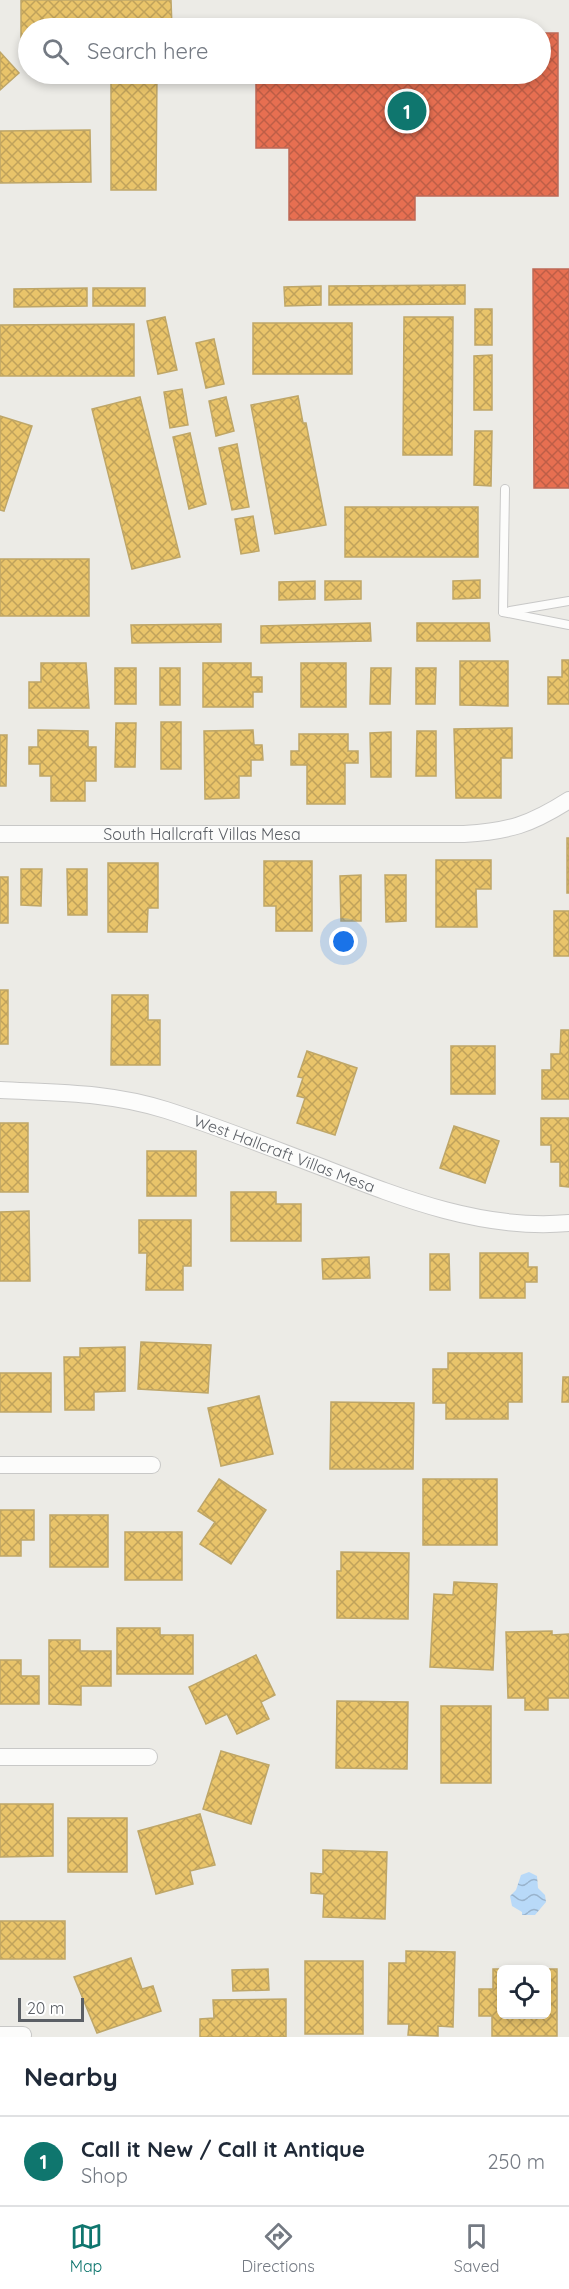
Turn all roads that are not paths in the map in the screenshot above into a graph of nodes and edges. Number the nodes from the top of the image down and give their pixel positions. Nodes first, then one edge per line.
1 (506, 489) dead end
2 (569, 601) edge
3 (503, 612) junction
4 (569, 625) edge
5 (569, 800) edge
6 (0, 834) edge
7 (0, 1090) edge
8 (569, 1223) edge
9 (0, 1465) edge
10 (152, 1465) dead end
11 (0, 1757) edge
12 (149, 1757) dead end
13 (0, 2035) edge
14 (23, 2035) dead end

1 - 3 lane
2 - 3 lane
3 - 4 lane
5 - 6 street, South Hallcraft Villas Mesa
7 - 8 street, West Hallcraft Villas Mesa
9 - 10 street
11 - 12 street
13 - 14 street

